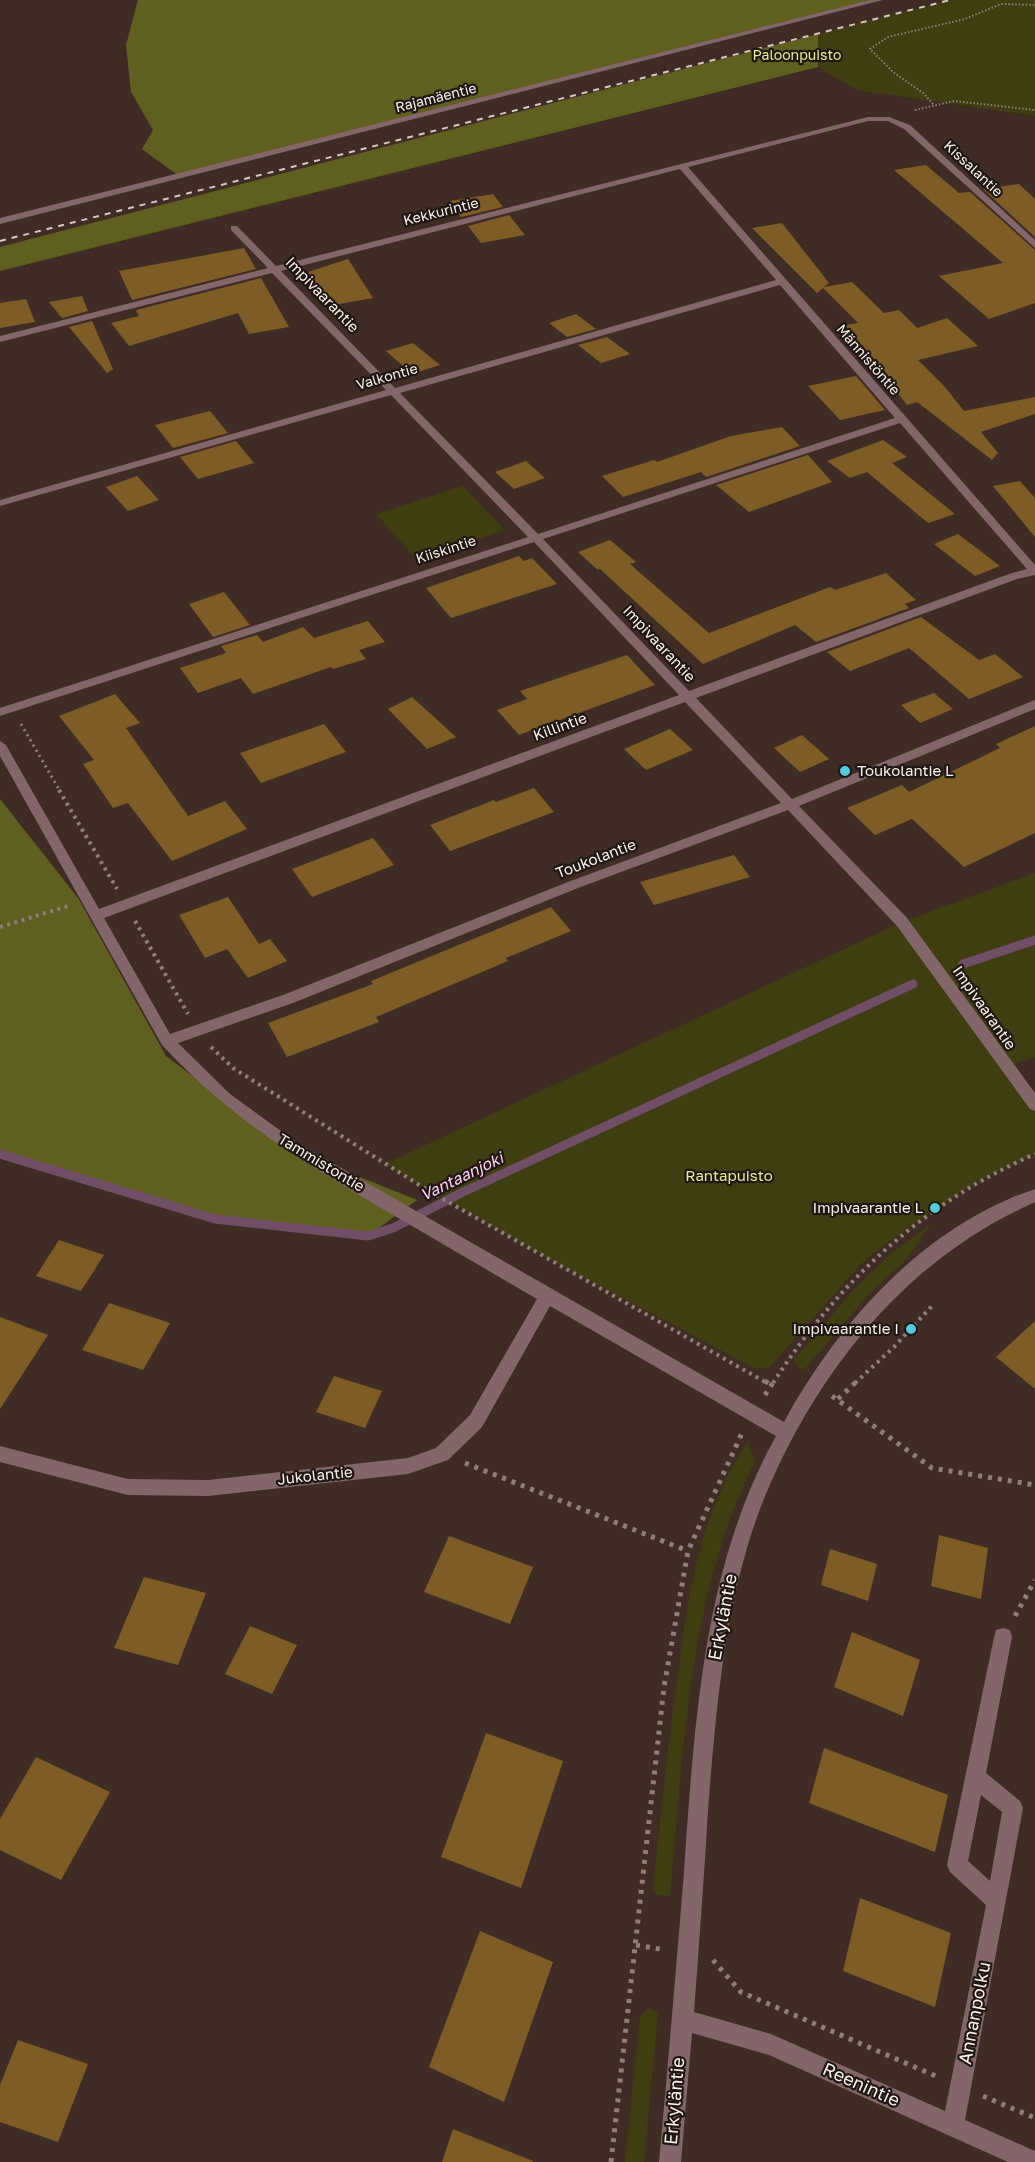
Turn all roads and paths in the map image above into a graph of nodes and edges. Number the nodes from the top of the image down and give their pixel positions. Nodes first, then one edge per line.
1 (879, 0) edge
2 (1035, 5) edge
3 (933, 104) junction
4 (1035, 110) edge
5 (889, 118) junction
6 (681, 165) junction
7 (0, 220) edge
8 (234, 228) dead end
9 (1035, 245) edge
10 (274, 269) junction
11 (782, 281) junction
12 (0, 339) edge
13 (393, 391) junction
14 (902, 419) junction
15 (0, 503) edge
16 (535, 537) junction
17 (1034, 571) edge
18 (687, 698) junction
19 (1035, 704) edge
20 (6, 710) edge
21 (0, 745) edge
22 (789, 805) junction
23 (88, 900) junction
24 (125, 904) junction
25 (97, 915) junction
26 (0, 927) edge
27 (200, 1031) junction
28 (167, 1041) junction
29 (1035, 1105) edge
30 (1035, 1195) edge
31 (547, 1297) junction
32 (932, 1306) dead end
33 (783, 1369) dead end
34 (771, 1385) dead end
35 (816, 1386) junction
36 (838, 1399) junction
37 (785, 1432) junction
38 (442, 1454) junction
39 (0, 1455) edge
40 (1035, 1485) edge
41 (688, 1551) dead end
42 (1035, 1580) edge
43 (1003, 1637) joint
44 (975, 1777) junction
45 (997, 1901) junction
46 (636, 1946) dead end
47 (688, 1954) junction
48 (683, 2020) junction
49 (960, 2086) junction
50 (1035, 2118) edge
51 (952, 2125) junction
52 (670, 2162) edge
53 (1034, 2162) edge

1 - 7 street, Rajamäentie
2 - 3 path
3 - 4 path
3 - 5 path
5 - 6 street, Kekkurintie
5 - 9 street, Kissalantie
6 - 10 street, Kekkurintie
6 - 11 street, Männistöntie
8 - 10 street, Impivaarantie
10 - 12 street, Kekkurintie
10 - 13 street, Impivaarantie
11 - 13 street, Valkontie
11 - 14 street, Männistöntie
13 - 15 street, Valkontie
13 - 16 street, Impivaarantie
14 - 16 street, Kiiskintie
14 - 17 street, Männistöntie
16 - 18 street, Impivaarantie
16 - 20 street, Kiiskintie
17 - 18 street, Killintie
18 - 22 street, Impivaarantie
18 - 24 street, Killintie
19 - 22 street, Toukolantie
20 - 24 path
21 - 23 street, Tammistontie
22 - 27 street, Toukolantie
22 - 29 street, Impivaarantie
23 - 25 street, Tammistontie
23 - 26 path
24 - 25 street, Killintie
24 - 27 path
25 - 28 street, Tammistontie
27 - 28 street, Toukolantie
27 - 34 path
28 - 31 street, Tammistontie
30 - 35 street, Erkyläntie
31 - 37 street, Tammistontie
31 - 38 street, Jukolantie
32 - 36 path
33 - 35 path
35 - 36 path
35 - 37 street, Erkyläntie
36 - 40 path
37 - 47 street, Erkyläntie
38 - 39 street, Jukolantie
38 - 41 path
42 - 43 path
43 - 44 street
44 - 45 street, Annanpolku
44 - 45 street
45 - 49 street, Annanpolku
46 - 47 path
47 - 48 street, Erkyläntie
47 - 49 path
48 - 51 street, Reenintie
48 - 52 street, Erkyläntie
49 - 50 path
49 - 51 street, Annanpolku
51 - 53 street, Reenintie

